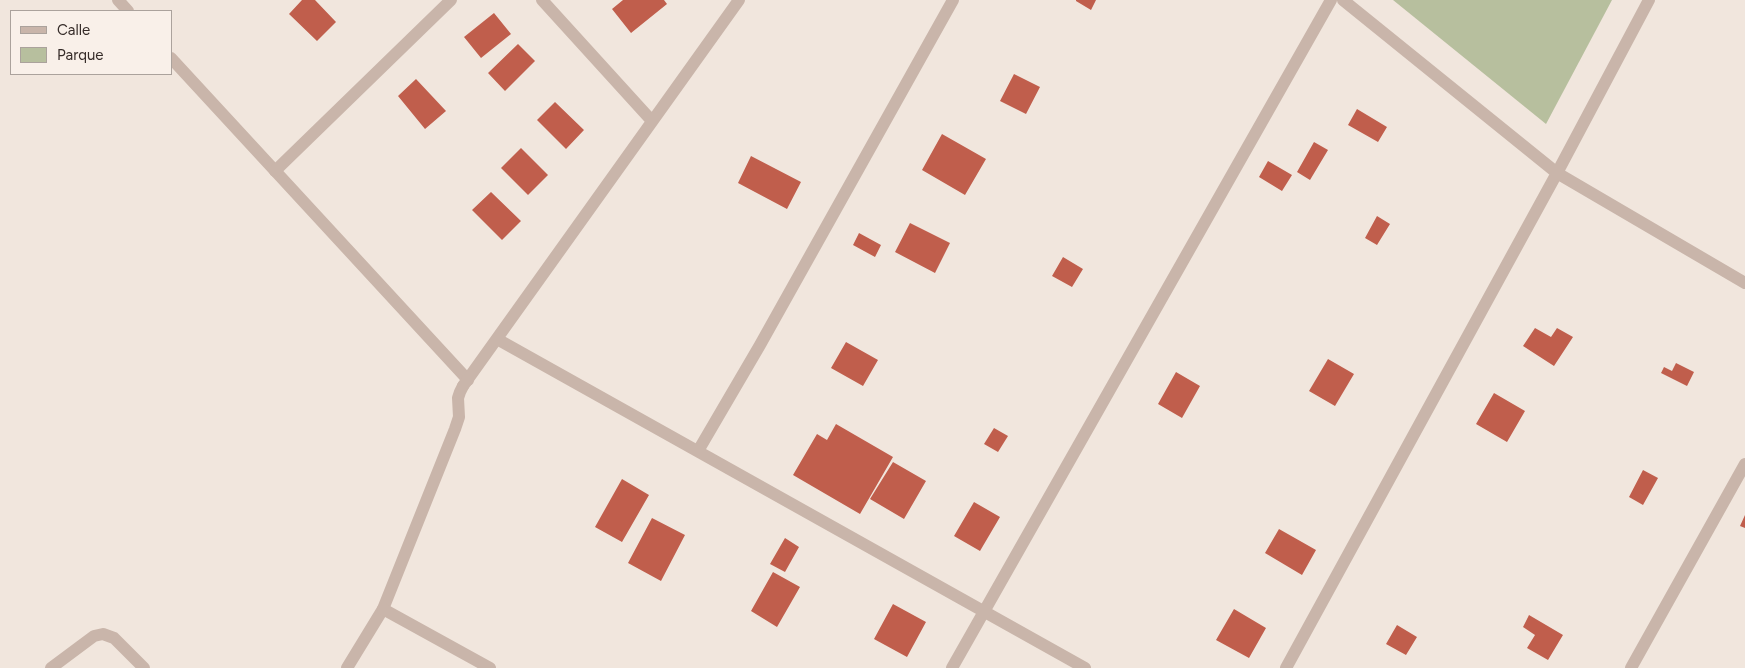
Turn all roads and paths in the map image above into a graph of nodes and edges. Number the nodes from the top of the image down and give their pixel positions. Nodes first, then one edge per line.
1 (118, 0) edge
2 (452, 0) edge
3 (542, 0) edge
4 (739, 0) edge
5 (953, 0) edge
6 (1332, 0) edge
7 (1343, 0) edge
8 (1649, 0) edge
9 (127, 10) edge
10 (172, 59) edge
11 (652, 121) junction
12 (275, 171) junction
13 (1557, 173) junction
14 (1745, 283) edge
15 (496, 339) junction
16 (466, 383) junction
17 (698, 452) junction
18 (1745, 464) edge
19 (383, 609) junction
20 (984, 611) junction
21 (51, 668) edge
22 (144, 668) edge
23 (347, 668) edge
24 (490, 668) edge
25 (952, 668) edge
26 (1085, 668) edge
27 (1286, 668) edge
28 (1631, 668) edge

1 - 9 street
2 - 12 street
3 - 11 street
4 - 11 street
5 - 17 street
6 - 20 street
7 - 13 street
8 - 13 street
10 - 12 street
11 - 15 street
12 - 16 street
13 - 14 street
13 - 27 street
15 - 16 street
15 - 17 street
16 - 19 street
17 - 20 street
18 - 28 street
19 - 23 street
19 - 24 street
20 - 25 street
20 - 26 street
21 - 22 street

